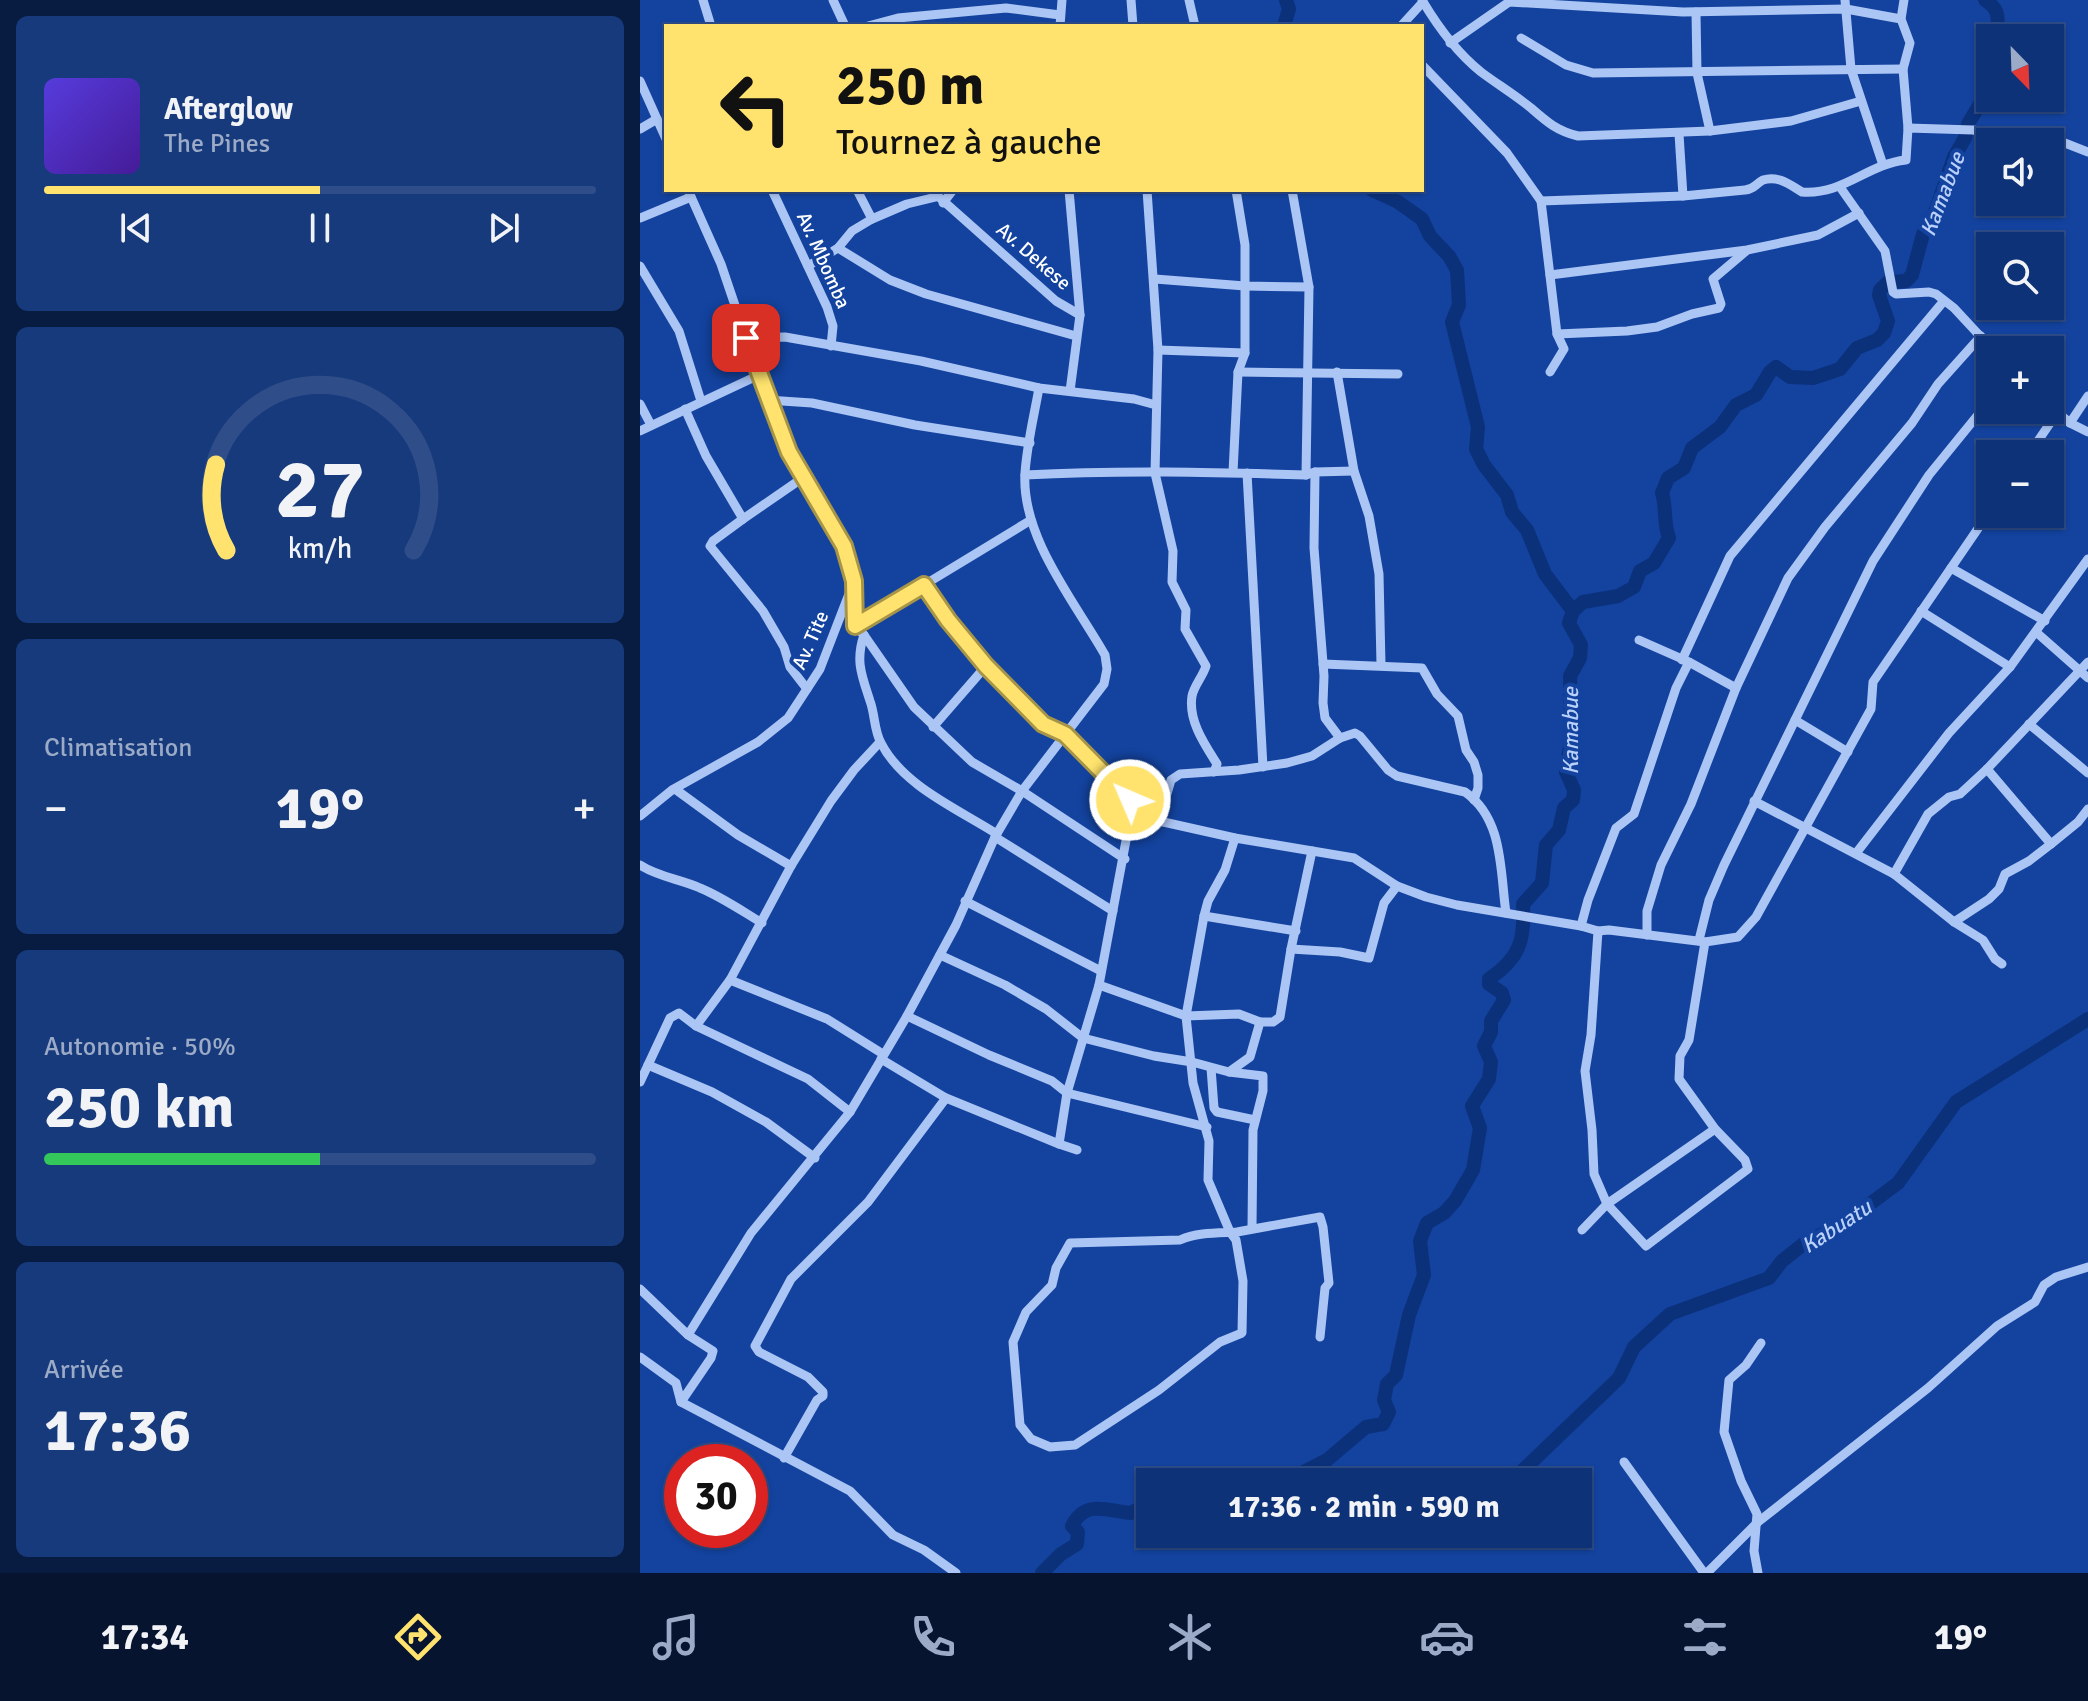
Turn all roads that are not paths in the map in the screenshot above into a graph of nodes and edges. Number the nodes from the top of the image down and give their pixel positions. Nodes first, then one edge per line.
1 (703, 0) edge
2 (833, 0) edge
3 (1062, 0) edge
4 (1131, 0) edge
5 (1189, 0) edge
6 (1685, 0) edge
7 (1904, 0) edge
8 (1422, 1) edge
9 (1509, 1) edge
10 (1846, 5) edge
11 (1683, 12) junction
12 (1696, 12) junction
13 (1901, 19) junction
14 (1060, 21) edge
15 (710, 24) edge
16 (844, 24) edge
17 (876, 24) edge
18 (1133, 24) edge
19 (1195, 24) edge
20 (1403, 24) edge
21 (1521, 38) dead end
22 (1450, 43) junction
23 (1424, 67) edge
24 (1851, 69) junction
25 (1903, 69) junction
26 (1697, 73) junction
27 (640, 81) edge
28 (1861, 101) junction
29 (657, 119) junction
30 (1908, 128) junction
31 (640, 129) edge
32 (1710, 131) junction
33 (664, 133) edge
34 (1679, 134) junction
35 (2088, 152) edge
36 (1883, 165) junction
37 (1840, 187) junction
38 (773, 192) edge
39 (858, 192) edge
40 (1069, 192) edge
41 (1147, 192) edge
42 (1236, 192) edge
43 (1292, 192) edge
44 (690, 194) edge
45 (937, 196) edge
46 (1683, 196) junction
47 (1541, 201) junction
48 (1859, 213) junction
49 (640, 218) edge
50 (872, 219) junction
51 (838, 248) junction
52 (1747, 250) junction
53 (640, 266) edge
54 (808, 266) junction
55 (1550, 275) junction
56 (1155, 279) junction
57 (1245, 286) junction
58 (1309, 287) junction
59 (1943, 302) junction
60 (1080, 315) junction
61 (1557, 334) junction
62 (1076, 336) junction
63 (1981, 336) edge
64 (746, 338) junction
65 (1976, 342) edge
66 (831, 346) junction
67 (1158, 350) junction
68 (1245, 353) junction
69 (1238, 372) junction
70 (1309, 372) junction
71 (1337, 372) junction
72 (1550, 372) dead end
73 (1398, 374) dead end
74 (759, 375) junction
75 (1039, 388) junction
76 (1070, 391) junction
77 (2088, 396) edge
78 (767, 400) junction
79 (701, 401) junction
80 (640, 404) edge
81 (1156, 405) junction
82 (685, 409) junction
83 (1976, 417) edge
84 (2064, 418) edge
85 (2070, 423) junction
86 (651, 425) junction
87 (640, 431) edge
88 (2088, 432) edge
89 (1030, 443) junction
90 (1354, 471) junction
91 (1233, 472) junction
92 (1155, 473) junction
93 (1247, 473) junction
94 (1310, 474) junction
95 (1025, 475) junction
96 (804, 477) junction
97 (743, 519) junction
98 (1031, 520) junction
99 (1978, 528) edge
100 (2088, 559) edge
101 (1951, 568) junction
102 (854, 581) junction
103 (924, 585) junction
104 (1921, 611) junction
105 (2045, 621) junction
106 (855, 626) junction
107 (2036, 632) junction
108 (864, 635) junction
109 (1639, 640) dead end
110 (1686, 661) junction
111 (2088, 662) edge
112 (1323, 664) junction
113 (1381, 665) junction
114 (986, 666) junction
115 (2010, 667) junction
116 (2079, 671) junction
117 (2088, 678) edge
118 (1736, 688) junction
119 (807, 689) junction
120 (1795, 720) junction
121 (2029, 724) junction
122 (933, 727) junction
123 (1065, 734) junction
124 (1340, 738) junction
125 (880, 742) junction
126 (1848, 752) junction
127 (1263, 767) junction
128 (1987, 769) junction
129 (1214, 772) junction
130 (2088, 773) edge
131 (675, 789) junction
132 (1022, 791) junction
133 (1474, 800) junction
134 (1754, 801) junction
135 (2088, 809) edge
136 (640, 816) edge
137 (1159, 821) junction
138 (1131, 822) junction
139 (1805, 826) junction
140 (996, 836) junction
141 (1235, 838) junction
142 (2051, 844) junction
143 (1312, 851) junction
144 (1857, 852) junction
145 (1125, 859) junction
146 (640, 865) edge
147 (791, 866) junction
148 (1894, 874) junction
149 (1397, 886) junction
150 (965, 901) junction
151 (1113, 911) junction
152 (1506, 913) junction
153 (1204, 916) junction
154 (1954, 922) junction
155 (762, 923) junction
156 (1581, 926) junction
157 (1296, 931) junction
158 (1598, 931) junction
159 (1647, 935) junction
160 (1702, 941) junction
161 (1291, 949) junction
162 (940, 955) junction
163 (2002, 964) dead end
164 (1101, 971) junction
165 (730, 980) junction
166 (1099, 985) junction
167 (907, 1016) junction
168 (1186, 1016) junction
169 (1260, 1022) junction
170 (696, 1026) junction
171 (1083, 1038) junction
172 (882, 1056) junction
173 (1192, 1062) junction
174 (648, 1065) junction
175 (1211, 1068) junction
176 (1229, 1072) junction
177 (640, 1082) edge
178 (1067, 1093) junction
179 (946, 1098) junction
180 (850, 1112) junction
181 (1255, 1120) junction
182 (1207, 1127) junction
183 (1715, 1129) junction
184 (1059, 1144) junction
185 (1077, 1150) dead end
186 (815, 1158) junction
187 (1607, 1204) junction
188 (1252, 1228) junction
189 (1582, 1230) dead end
190 (1230, 1232) junction
191 (2088, 1267) edge
192 (640, 1289) edge
193 (688, 1335) junction
194 (1320, 1337) dead end
195 (1761, 1343) dead end
196 (640, 1357) edge
197 (681, 1402) junction
198 (784, 1458) junction
199 (1624, 1462) dead end
200 (1758, 1522) junction
201 (956, 1573) edge
202 (1706, 1573) edge
203 (1758, 1573) edge

1 - 15 street
2 - 16 street
3 - 14 street
4 - 18 street
5 - 19 street
6 - 11 street
7 - 13 street
8 - 20 street
8 - 22 street
9 - 11 street
9 - 22 street
10 - 12 street
10 - 13 street
10 - 24 street
11 - 12 street
12 - 26 street
13 - 25 street
14 - 17 street
21 - 26 street
22 - 34 street
23 - 47 street
24 - 25 street
24 - 26 street
24 - 28 street
25 - 30 street
26 - 32 street
27 - 29 street
28 - 32 street
28 - 36 street
29 - 31 street
29 - 33 street
30 - 35 street
30 - 36 street
32 - 34 street
34 - 46 street
36 - 37 street
37 - 46 street
37 - 48 street
38 - 54 street, Av. Mbomba
39 - 50 street
40 - 60 street
41 - 56 street
42 - 57 street
43 - 58 street
44 - 49 street
44 - 64 street
45 - 50 street
45 - 60 street, Av. Dekese
46 - 47 street
47 - 55 street
48 - 52 street
48 - 59 street
50 - 51 street
51 - 54 street
51 - 62 street
52 - 55 street
52 - 61 street
53 - 79 street
54 - 66 street, Av. Mbomba
55 - 61 street
56 - 57 street
56 - 67 street
57 - 58 street
57 - 68 street
58 - 70 street
59 - 63 street
59 - 110 street
60 - 62 street
61 - 72 street
62 - 76 street
64 - 66 street
64 - 74 street
65 - 118 street
66 - 75 street
67 - 68 street
67 - 81 street
68 - 69 street
69 - 70 street
69 - 91 street
70 - 71 street
70 - 94 street
71 - 73 street
71 - 90 street
74 - 78 street
74 - 79 street
75 - 76 street
75 - 89 street
76 - 81 street
77 - 85 street
78 - 89 street
78 - 96 street
79 - 82 street
80 - 86 street
81 - 92 street
82 - 86 street
82 - 97 street
83 - 120 street
84 - 85 street
85 - 88 street
86 - 87 street
89 - 95 street
90 - 94 street
90 - 113 street
91 - 92 street
91 - 93 street
92 - 95 street
92 - 129 street
93 - 94 street
93 - 127 street
94 - 112 street
95 - 98 street
96 - 97 street
96 - 102 street
97 - 119 street
98 - 103 street
98 - 123 street
99 - 101 street
100 - 105 street
101 - 104 street
101 - 105 street
102 - 106 street
102 - 119 street, Av. Tite
103 - 106 street
103 - 114 street
104 - 115 street
104 - 126 street
105 - 107 street
106 - 108 street
107 - 115 street
107 - 116 street
108 - 122 street
108 - 125 street
109 - 110 street
110 - 118 street
110 - 156 street
111 - 116 street
112 - 113 street
112 - 124 street
113 - 133 street
114 - 122 street
114 - 123 street
115 - 144 street
116 - 117 street
116 - 121 street
118 - 159 street
119 - 131 street, Av. Tite
120 - 126 street
120 - 134 street
121 - 128 street
121 - 130 street
122 - 132 street
123 - 132 street
123 - 138 street
124 - 127 street
124 - 133 street
125 - 140 street
125 - 147 street
126 - 139 street
127 - 129 street
128 - 142 street
128 - 148 street
129 - 137 street
131 - 136 street, Av. Tite
131 - 147 street
132 - 140 street
132 - 145 street
133 - 152 street
134 - 139 street
134 - 160 street
135 - 142 street
137 - 138 street
137 - 141 street
138 - 145 street
139 - 144 street
139 - 160 street
140 - 150 street
140 - 151 street
141 - 143 street
141 - 153 street
142 - 154 street
143 - 149 street
143 - 157 street
144 - 148 street
145 - 151 street
146 - 155 street
147 - 155 street
148 - 154 street
149 - 152 street
149 - 161 street
150 - 162 street
150 - 164 street
151 - 164 street
152 - 156 street
153 - 157 street
153 - 168 street
154 - 163 street
155 - 165 street
156 - 158 street
157 - 161 street
158 - 159 street
158 - 187 street
159 - 160 street
160 - 183 street
161 - 169 street
162 - 167 street
162 - 171 street
164 - 166 street
165 - 170 street
165 - 172 street
166 - 168 street
166 - 171 street
167 - 172 street
167 - 178 street
168 - 169 street
168 - 173 street
169 - 176 street
170 - 174 street
170 - 180 street
171 - 173 street
171 - 178 street
172 - 179 street
172 - 180 street
173 - 175 street
173 - 182 street
174 - 177 street
174 - 186 street
175 - 176 street
175 - 181 street
176 - 181 street
178 - 182 street
178 - 184 street
179 - 184 street
179 - 198 street
180 - 186 street
181 - 188 street
182 - 190 street
183 - 187 street
183 - 187 street
184 - 185 street
186 - 193 street
187 - 189 street
188 - 190 street
188 - 194 street
190 - 190 street
191 - 200 street
192 - 193 street
193 - 197 street
195 - 200 street
196 - 197 street
197 - 198 street
198 - 201 street
199 - 202 street
200 - 202 street
200 - 203 street

